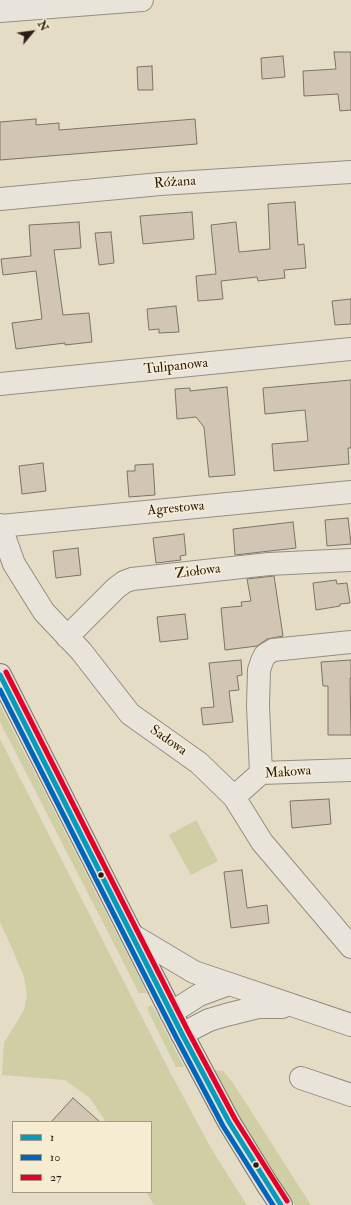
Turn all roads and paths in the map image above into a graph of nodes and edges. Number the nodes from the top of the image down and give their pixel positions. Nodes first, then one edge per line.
1 (142, 0) edge
2 (0, 11) edge
3 (351, 172) edge
4 (0, 199) edge
5 (351, 349) edge
6 (0, 384) edge
7 (351, 492) edge
8 (0, 525) edge
9 (351, 560) edge
10 (67, 637) junction
11 (351, 642) edge
12 (0, 675) edge
13 (351, 770) edge
14 (261, 773) junction
15 (234, 797) junction
16 (132, 935) junction
17 (351, 947) edge
18 (229, 984) junction
19 (295, 1006) junction
20 (171, 1013) junction
21 (351, 1026) edge
22 (182, 1034) junction
23 (300, 1078) dead end
24 (351, 1095) edge
25 (281, 1205) edge

1 - 2 street
3 - 4 street, Różana
5 - 6 street, Tulipanowa
7 - 8 street, Agrestowa
8 - 10 street, Sadowa
9 - 10 street, Ziołowa
10 - 15 street, Sadowa
11 - 14 street
12 - 16 main road
13 - 14 street, Makowa
14 - 15 street, Makowa
15 - 17 street, Sadowa
16 - 18 street
16 - 20 main road
18 - 19 street
18 - 20 street
19 - 21 street
19 - 22 street
20 - 22 main road
22 - 25 main road
23 - 24 street

